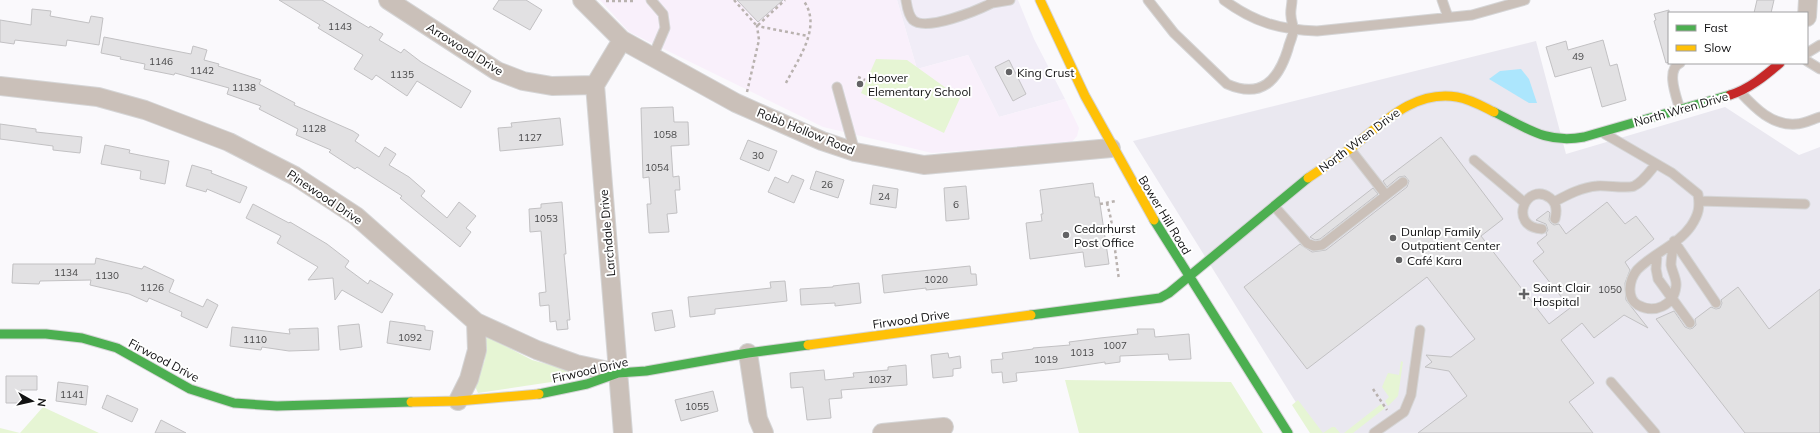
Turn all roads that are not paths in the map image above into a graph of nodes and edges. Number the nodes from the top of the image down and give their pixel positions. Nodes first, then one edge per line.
1 (388, 0) edge
2 (582, 0) edge
3 (651, 0) edge
4 (906, 0) edge
5 (1010, 0) edge
6 (1040, 0) edge
7 (1148, 0) edge
8 (1224, 0) edge
9 (1292, 0) edge
10 (1442, 0) edge
11 (1525, 0) edge
12 (1808, 0) edge
13 (992, 2) edge
14 (1493, 4) edge
15 (1807, 12) edge
16 (1448, 17) junction
17 (1293, 30) junction
18 (622, 40) junction
19 (1820, 45) edge
20 (1808, 52) edge
21 (653, 56) junction
22 (1808, 62) edge
23 (1678, 64) edge
24 (1779, 64) edge
25 (1820, 70) edge
26 (595, 85) junction
27 (0, 86) edge
28 (837, 87) dead end
29 (1740, 92) junction
30 (1680, 110) junction
31 (1820, 117) edge
32 (1600, 132) junction
33 (1111, 148) junction
34 (1350, 149) junction
35 (855, 152) junction
36 (1474, 160) dead end
37 (1656, 164) junction
38 (1403, 182) dead end
39 (1386, 195) junction
40 (1699, 200) junction
41 (1554, 202) junction
42 (1525, 203) junction
43 (1805, 204) dead end
44 (1274, 206) junction
45 (1555, 218) dead end
46 (1542, 229) dead end
47 (1674, 241) junction
48 (1657, 255) junction
49 (1188, 277) junction
50 (1671, 300) junction
51 (1716, 303) dead end
52 (476, 322) junction
53 (1690, 323) dead end
54 (1420, 330) dead end
55 (0, 334) edge
56 (748, 353) junction
57 (618, 373) junction
58 (1611, 382) dead end
59 (458, 401) junction
60 (944, 427) dead end
61 (623, 433) edge
62 (764, 433) edge
63 (882, 433) edge
64 (1288, 433) edge
65 (1374, 433) edge
66 (1655, 433) edge

1 - 26 street, Arrowood Drive
2 - 18 street, Robb Hollow Road
3 - 21 lane
4 - 13 lane
5 - 13 lane
6 - 33 street, Bower Hill Road
7 - 17 lane
8 - 17 lane
9 - 17 lane
10 - 16 lane
11 - 14 lane
12 - 15 street
14 - 16 lane
16 - 17 lane
18 - 21 street, Robb Hollow Road
18 - 26 street
19 - 20 lane
21 - 35 street, Robb Hollow Road
22 - 25 lane
23 - 30 lane
24 - 29 street, North Wren Drive
26 - 57 street, Larchdale Drive
27 - 52 street, Pinewood Drive
28 - 35 lane
29 - 30 street, North Wren Drive
29 - 31 lane
30 - 32 street, North Wren Drive
32 - 34 street, North Wren Drive
32 - 37 lane
33 - 35 street, Robb Hollow Road
33 - 49 street, Bower Hill Road
34 - 39 lane
34 - 44 street, North Wren Drive
36 - 42 lane
37 - 40 lane
37 - 41 lane
38 - 39 lane
39 - 44 lane
40 - 43 lane
40 - 47 lane
41 - 42 lane
41 - 45 lane
42 - 46 lane
44 - 49 street, North Wren Drive
47 - 48 lane
47 - 50 lane
47 - 51 lane
48 - 50 lane
48 - 50 lane
49 - 56 street, Firwood Drive
49 - 64 street, Bower Hill Road
50 - 53 lane
52 - 57 street, Pinewood Drive
52 - 59 street
54 - 65 lane
55 - 59 street, Firwood Drive
56 - 57 street, Firwood Drive
56 - 62 street
57 - 59 street, Firwood Drive
57 - 61 street, Larchdale Drive
58 - 66 lane
60 - 63 street

